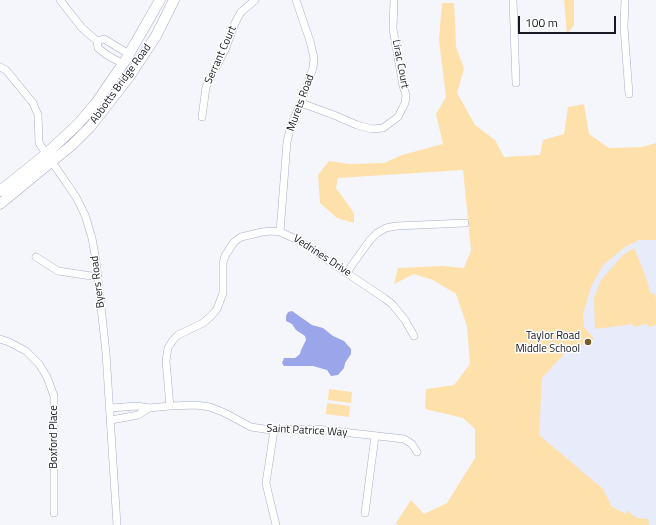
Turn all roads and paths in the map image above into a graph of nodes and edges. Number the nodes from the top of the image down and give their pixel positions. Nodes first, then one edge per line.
1 (60, 0) edge
2 (160, 0) edge
3 (174, 0) edge
4 (255, 0) edge
5 (296, 0) edge
6 (394, 0) edge
7 (513, 0) edge
8 (625, 0) edge
9 (97, 41) junction
10 (129, 54) junction
11 (123, 64) junction
12 (0, 67) edge
13 (516, 83) dead end
14 (629, 94) dead end
15 (301, 103) junction
16 (202, 118) dead end
17 (49, 158) junction
18 (0, 191) edge
19 (0, 204) edge
20 (464, 223) dead end
21 (280, 232) junction
22 (36, 257) dead end
23 (347, 272) junction
24 (98, 277) junction
25 (414, 336) dead end
26 (0, 338) edge
27 (170, 406) junction
28 (110, 408) junction
29 (148, 408) junction
30 (111, 420) junction
31 (274, 430) junction
32 (375, 436) junction
33 (417, 452) dead end
34 (54, 513) dead end
35 (365, 513) dead end
36 (117, 525) edge
37 (276, 525) edge

1 - 9 street
2 - 10 main road, Abbotts Bridge Road
3 - 17 main road, Abbotts Bridge Road
4 - 16 street, Serrant Court
5 - 15 street, Murets Road
6 - 15 street, Lirac Court
7 - 13 street
8 - 14 street
9 - 10 street
9 - 11 street
10 - 11 main road, Abbotts Bridge Road
11 - 17 main road, Abbotts Bridge Road
12 - 17 street, Byers Road
15 - 21 street, Murets Road
17 - 18 main road, Abbotts Bridge Road
17 - 19 main road, Abbotts Bridge Road
17 - 24 street, Byers Road
20 - 23 street
21 - 23 street, Vedrines Drive
21 - 27 street, Vedrines Drive
22 - 24 street
23 - 25 street, Vedrines Drive
24 - 28 street, Byers Road
26 - 34 street, Boxford Place
27 - 29 street, Saint Patrice Way
27 - 31 street, Saint Patrice Way
28 - 29 street, Saint Patrice Way
28 - 30 street, Byers Road
29 - 30 street, Saint Patrice Way
30 - 36 street, Byers Road
31 - 32 street, Saint Patrice Way
31 - 37 street
32 - 33 street, Saint Patrice Way
32 - 35 street

